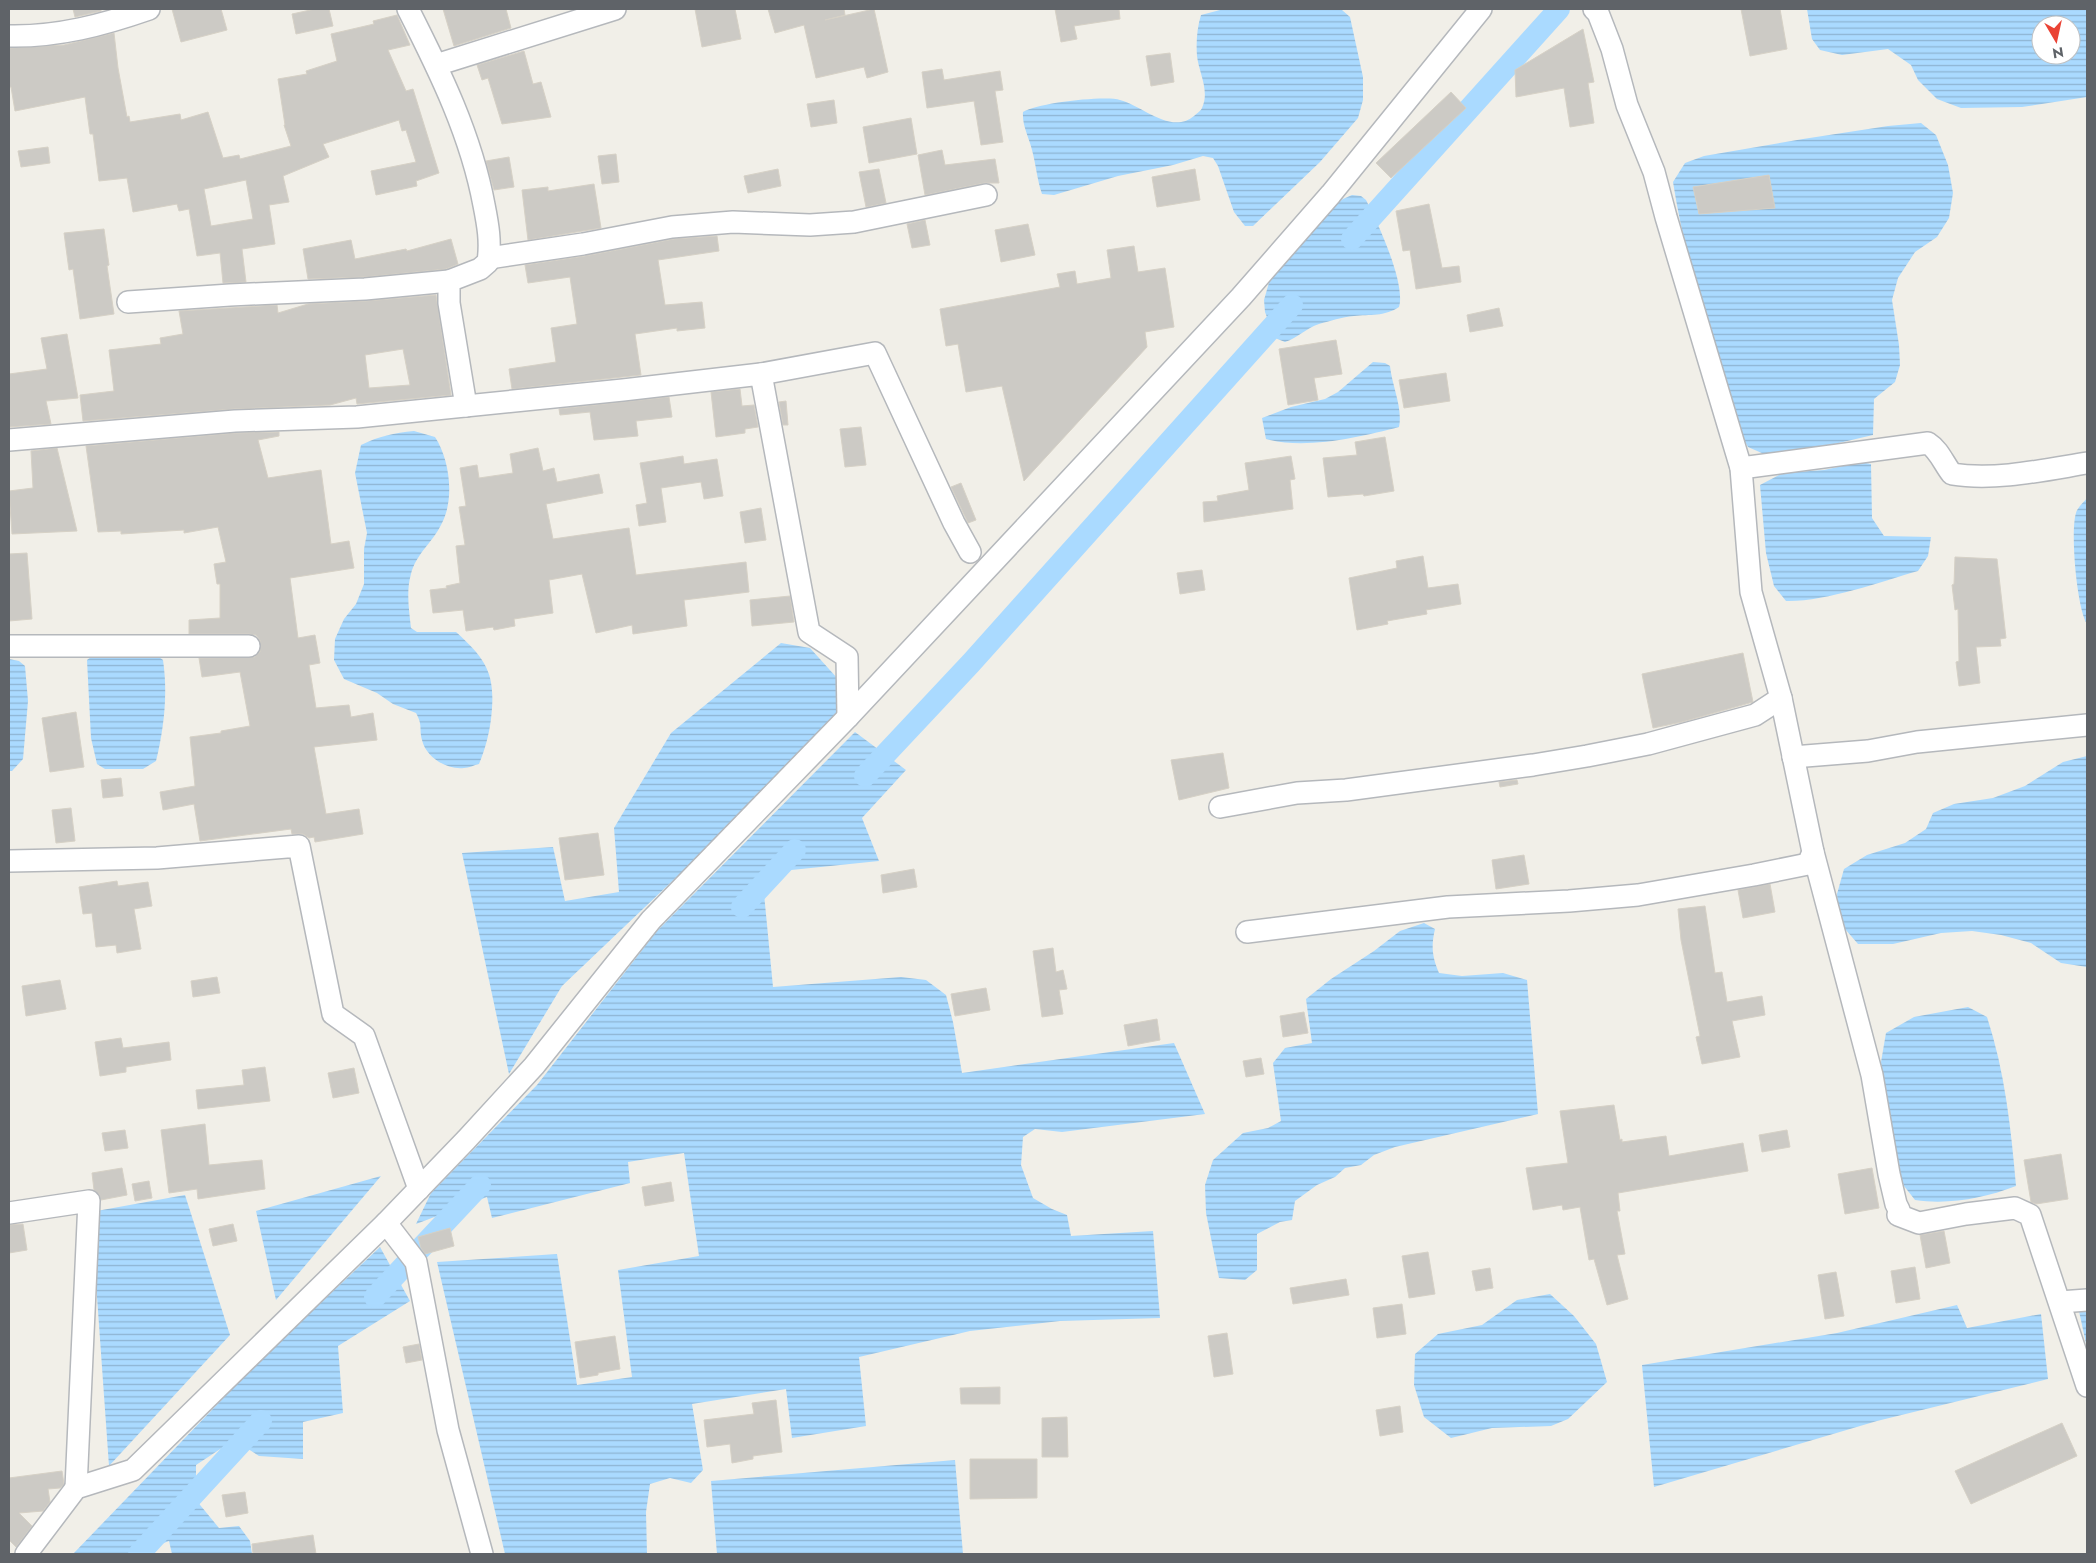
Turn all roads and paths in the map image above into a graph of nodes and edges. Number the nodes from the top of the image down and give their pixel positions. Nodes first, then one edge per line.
1 (148, 9) edge
2 (408, 9) edge
3 (615, 9) edge
4 (1481, 9) edge
5 (1596, 11) edge
6 (9, 36) edge
7 (436, 65) junction
8 (986, 195) dead end
9 (489, 258) junction
10 (449, 281) junction
11 (128, 302) dead end
12 (761, 374) junction
13 (466, 406) junction
14 (9, 440) edge
15 (2087, 463) edge
16 (1741, 468) junction
17 (970, 552) dead end
18 (9, 646) edge
19 (249, 646) dead end
20 (1781, 698) junction
21 (848, 718) junction
22 (2087, 726) edge
23 (1793, 757) junction
24 (1220, 807) dead end
25 (1813, 852) junction
26 (9, 861) edge
27 (1247, 932) dead end
28 (419, 1189) junction
29 (9, 1213) edge
30 (386, 1223) junction
31 (2087, 1300) edge
32 (2060, 1302) junction
33 (2087, 1386) edge
34 (76, 1488) junction
35 (26, 1554) edge
36 (482, 1554) edge

1 - 6 street
2 - 7 street
3 - 7 street
4 - 21 street
5 - 16 street
7 - 9 street
8 - 9 street
9 - 10 street
10 - 11 street
10 - 13 street
12 - 13 street
12 - 17 street
12 - 21 street
13 - 14 street
15 - 16 street
16 - 20 street
18 - 19 street
20 - 23 street
20 - 24 street
21 - 28 street
22 - 23 street
23 - 25 street
25 - 27 street
25 - 32 street
26 - 28 street
28 - 30 street
29 - 34 street
30 - 34 street
30 - 36 street
31 - 32 street
32 - 33 street
34 - 35 street

